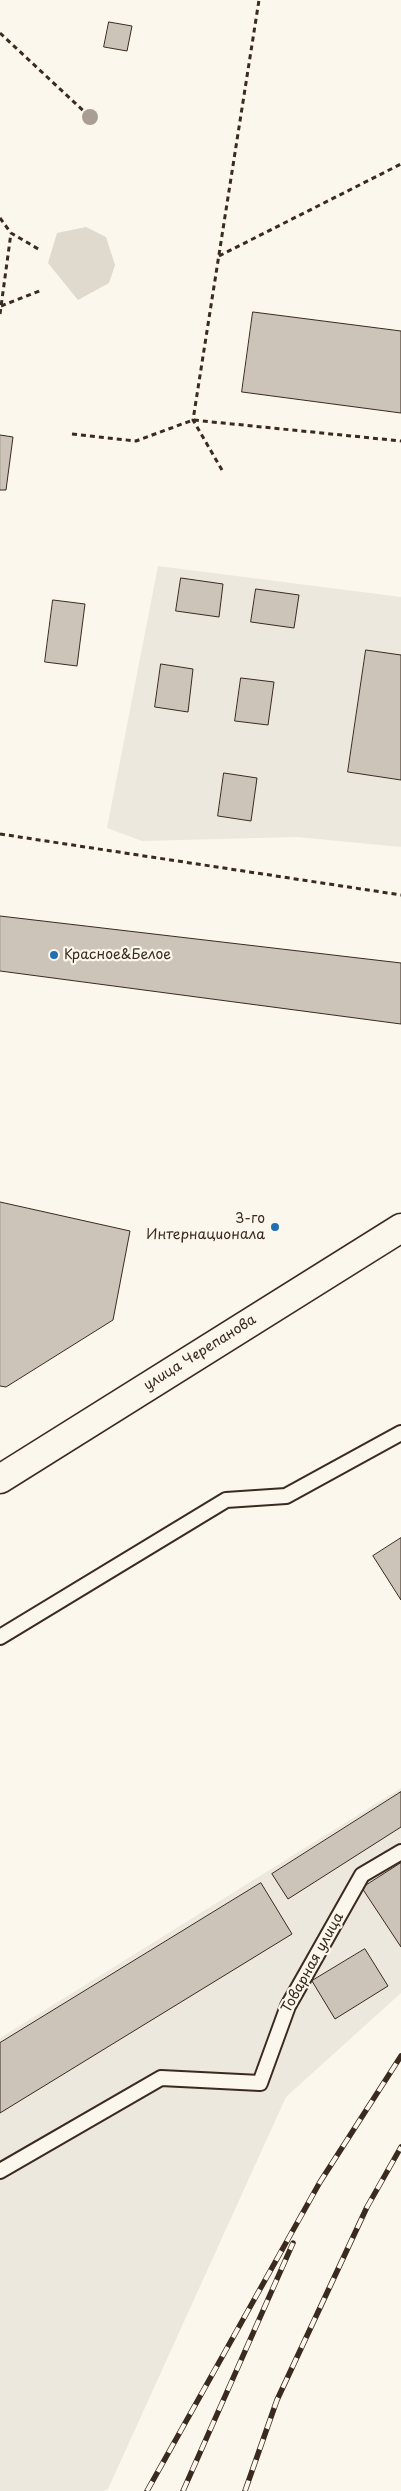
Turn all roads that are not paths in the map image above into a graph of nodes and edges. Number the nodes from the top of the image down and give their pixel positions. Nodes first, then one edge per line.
1 (401, 1228) edge
2 (401, 1433) edge
3 (0, 1479) edge
4 (0, 1637) edge
5 (401, 1852) edge
6 (0, 2171) edge

1 - 3 main road, улица Черепанова
2 - 4 lane
5 - 6 lane, Товарная улица

